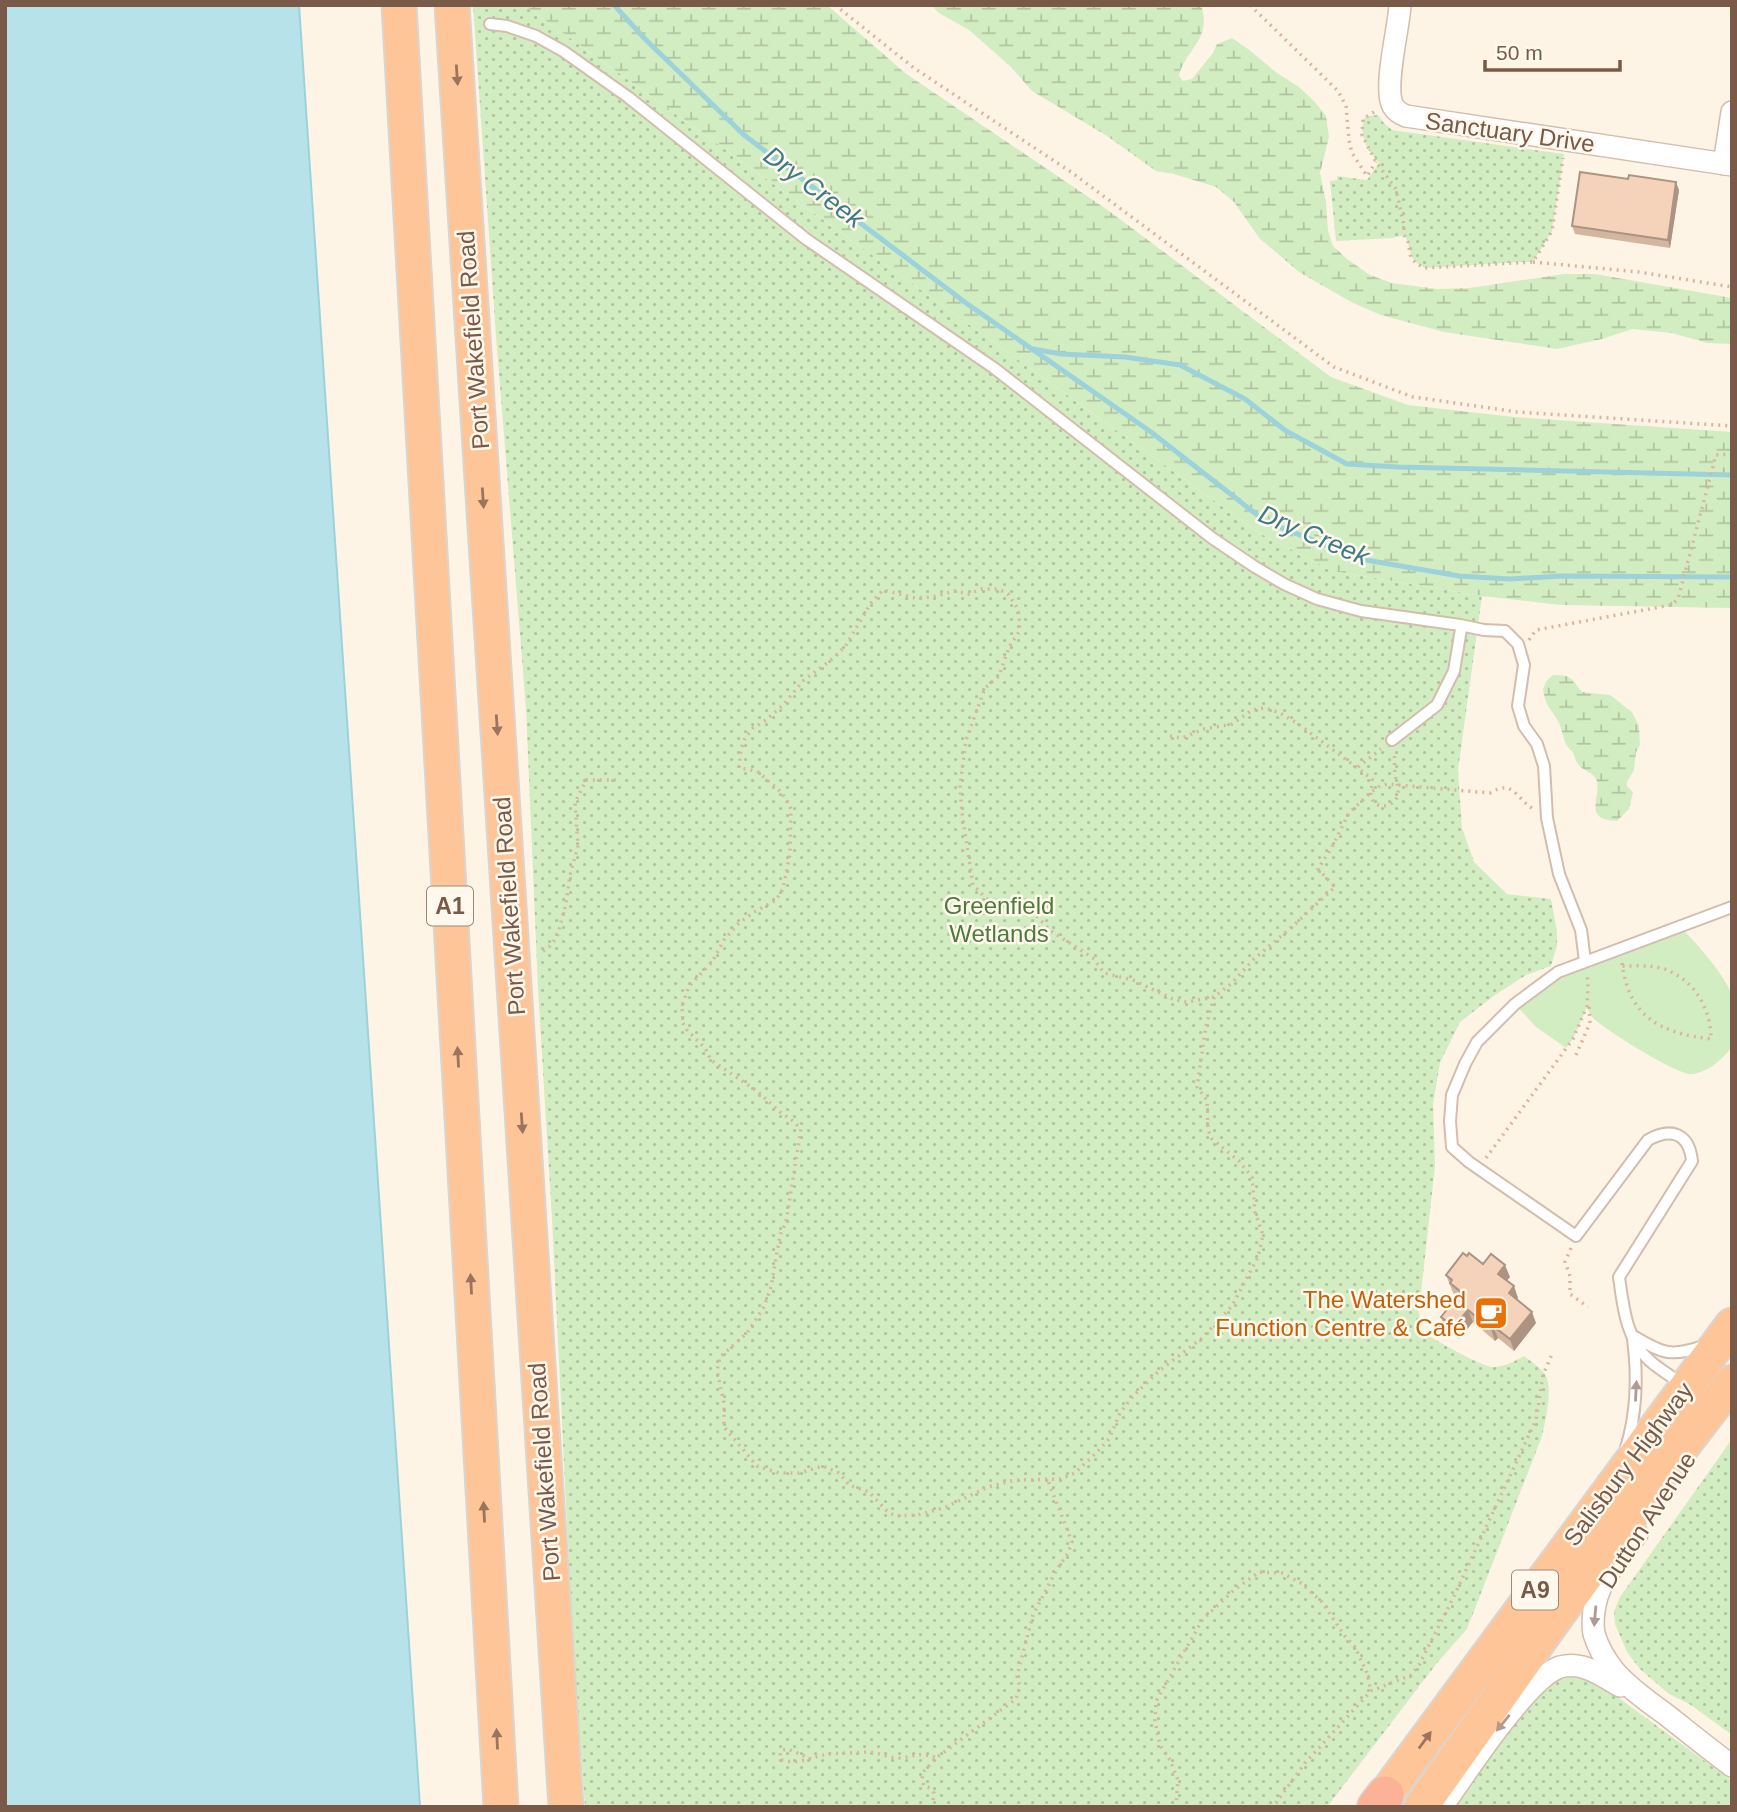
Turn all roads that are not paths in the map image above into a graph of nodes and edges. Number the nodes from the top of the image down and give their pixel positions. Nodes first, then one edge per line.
1 (399, 5) edge
2 (1400, 5) edge
3 (452, 6) edge
4 (490, 24) dead end
5 (1732, 111) edge
6 (1728, 164) edge
7 (1460, 625) junction
8 (1392, 740) road end
9 (1732, 906) edge
10 (1586, 961) junction
11 (1726, 1333) edge
12 (1632, 1335) junction
13 (1732, 1382) edge
14 (1686, 1387) junction
15 (1712, 1409) junction
16 (1616, 1480) junction
17 (1644, 1698) junction
18 (1732, 1766) edge
19 (1380, 1801) edge
20 (501, 1807) edge
21 (566, 1807) edge
22 (1421, 1807) edge
23 (1442, 1807) edge

20 -> 1 highway, A1
2 - 6 street, Sanctuary Drive
3 -> 21 highway, Port Wakefield Road / A1
4 - 7 lane
5 - 6 street
7 - 8 lane
7 - 10 lane
9 - 10 lane
10 - 12 lane
11 - 12 lane
11 - 14 highway, Salisbury Highway / A9
12 - 14 lane
16 -> 12 lane
13 - 15 highway, Salisbury Highway / A9
14 - 15 highway
14 - 16 highway, Salisbury Highway / A9
15 -> 17 street, Dutton Avenue
15 - 22 highway, Salisbury Highway / A9
19 -> 16 highway, Salisbury Highway / A9
17 - 18 street, Dutton Avenue
17 -> 23 street, Dutton Avenue

